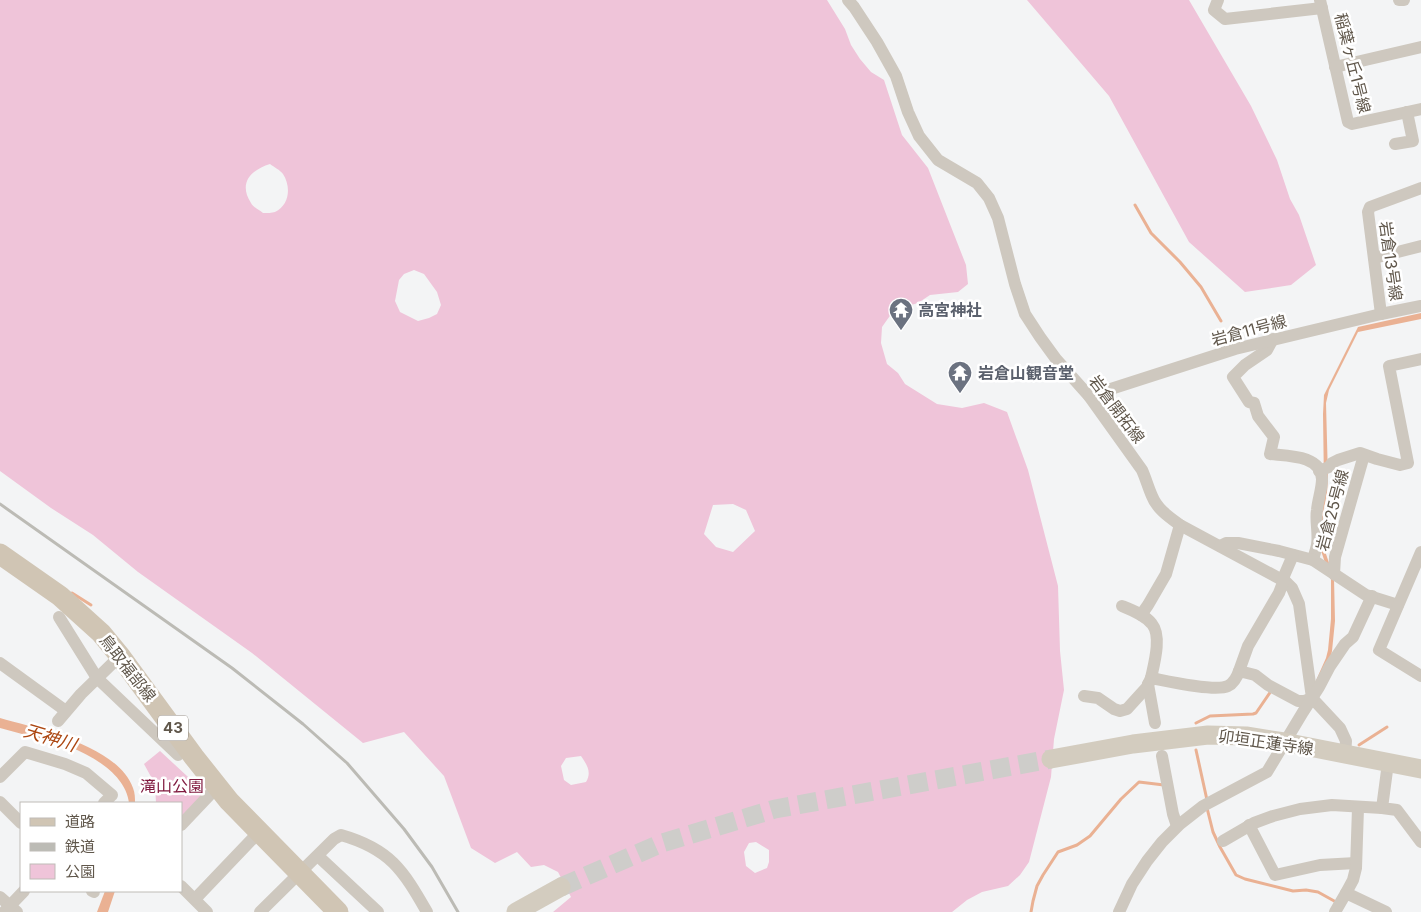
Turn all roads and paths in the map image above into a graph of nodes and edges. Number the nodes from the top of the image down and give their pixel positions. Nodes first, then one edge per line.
1 (848, 0) edge
2 (1218, 0) edge
3 (1399, 0) edge
4 (1404, 0) edge
5 (1321, 4) edge
6 (1421, 47) edge
7 (1335, 66) junction
8 (1421, 109) edge
9 (1407, 112) junction
10 (1417, 140) edge
11 (1395, 144) dead end
12 (1421, 188) edge
13 (1421, 246) edge
14 (1374, 258) junction
15 (1421, 306) edge
16 (1382, 314) junction
17 (1273, 340) junction
18 (1421, 359) edge
19 (1089, 396) junction
20 (1364, 455) junction
21 (1324, 469) junction
22 (1180, 525) junction
23 (1220, 546) junction
24 (1421, 552) edge
25 (0, 554) edge
26 (1292, 555) junction
27 (1313, 560) junction
28 (1330, 572) junction
29 (1284, 580) junction
30 (1372, 596) junction
31 (1122, 606) dead end
32 (1398, 606) junction
33 (1141, 615) junction
34 (59, 617) dead end
35 (120, 656) junction
36 (0, 663) edge
37 (1239, 671) junction
38 (1421, 676) edge
39 (97, 678) junction
40 (1149, 681) junction
41 (1084, 696) dead end
42 (1312, 698) junction
43 (1155, 723) dead end
44 (1284, 742) junction
45 (1345, 754) junction
46 (178, 755) dead end
47 (1162, 756) dead end
48 (1050, 759) tunnel mouth
49 (1388, 762) junction
50 (1421, 769) edge
51 (0, 777) edge
52 (217, 787) junction
53 (110, 797) edge
54 (0, 802) edge
55 (1358, 808) junction
56 (1382, 808) junction
57 (20, 822) edge
58 (182, 824) edge
59 (1249, 825) junction
60 (1177, 826) junction
61 (258, 832) junction
62 (1223, 841) dead end
63 (1421, 842) edge
64 (318, 856) junction
65 (1356, 864) junction
66 (300, 873) junction
67 (182, 887) edge
68 (561, 887) tunnel mouth
69 (23, 892) edge
70 (1346, 893) junction
71 (0, 897) edge
72 (194, 900) junction
73 (10, 910) edge
74 (207, 912) edge
75 (260, 912) edge
76 (338, 912) edge
77 (378, 912) edge
78 (427, 912) edge
79 (516, 912) edge
80 (1119, 912) edge
81 (1335, 912) edge
82 (1386, 912) edge

1 - 19 street, 岩倉開拓線
2 - 5 street
3 - 4 street
5 - 7 street, 稲葉ヶ丘1号線
6 - 7 street
7 - 9 street, 稲葉ヶ丘1号線
8 - 9 street, 稲葉ヶ丘1号線
9 - 10 street
10 - 11 street
12 - 14 street, 岩倉13号線
13 - 14 street
14 - 16 street, 岩倉13号線
15 - 16 street, 岩倉11号線
16 - 17 street, 岩倉11号線
17 - 19 street, 岩倉11号線
17 - 21 street
18 - 20 street
19 - 22 street, 岩倉開拓線
20 - 21 street
20 - 28 street, 岩倉25号線
21 - 27 street
22 - 23 street, 岩倉開拓線
22 - 33 street
23 - 26 street
23 - 29 street, 岩倉開拓線
24 - 32 street
25 - 35 main road, 鳥取福部線 / 43
26 - 27 street
26 - 29 street
27 - 28 street
28 - 30 street
29 - 37 street
29 - 42 street, 岩倉開拓線
30 - 32 street
30 - 42 street
31 - 33 street
32 - 38 street
33 - 40 street
34 - 39 street
35 - 39 street
35 - 52 main road, 鳥取福部線 / 43
36 - 39 street
37 - 40 street
37 - 42 street
39 - 46 street
40 - 41 street
40 - 43 street
42 - 44 street
42 - 45 street
44 - 45 main road, 卯垣正蓮寺線
44 - 48 main road, 卯垣正蓮寺線
44 - 60 street
45 - 49 main road, 卯垣正蓮寺線
47 - 60 street
49 - 50 main road, 卯垣正蓮寺線
49 - 56 street
51 - 53 street
52 - 58 street
52 - 61 main road, 鳥取福部線 / 43
54 - 57 street
55 - 56 street
55 - 59 street
55 - 65 street
56 - 63 street
59 - 62 street
59 - 65 street
60 - 80 street
61 - 66 main road, 鳥取福部線 / 43
61 - 72 street
64 - 66 street
64 - 77 street
64 - 78 street
65 - 70 street
66 - 75 street
66 - 76 main road, 鳥取福部線 / 43
67 - 72 street
68 - 79 main road
69 - 73 street
70 - 81 street
70 - 82 street
71 - 73 street
72 - 74 street

